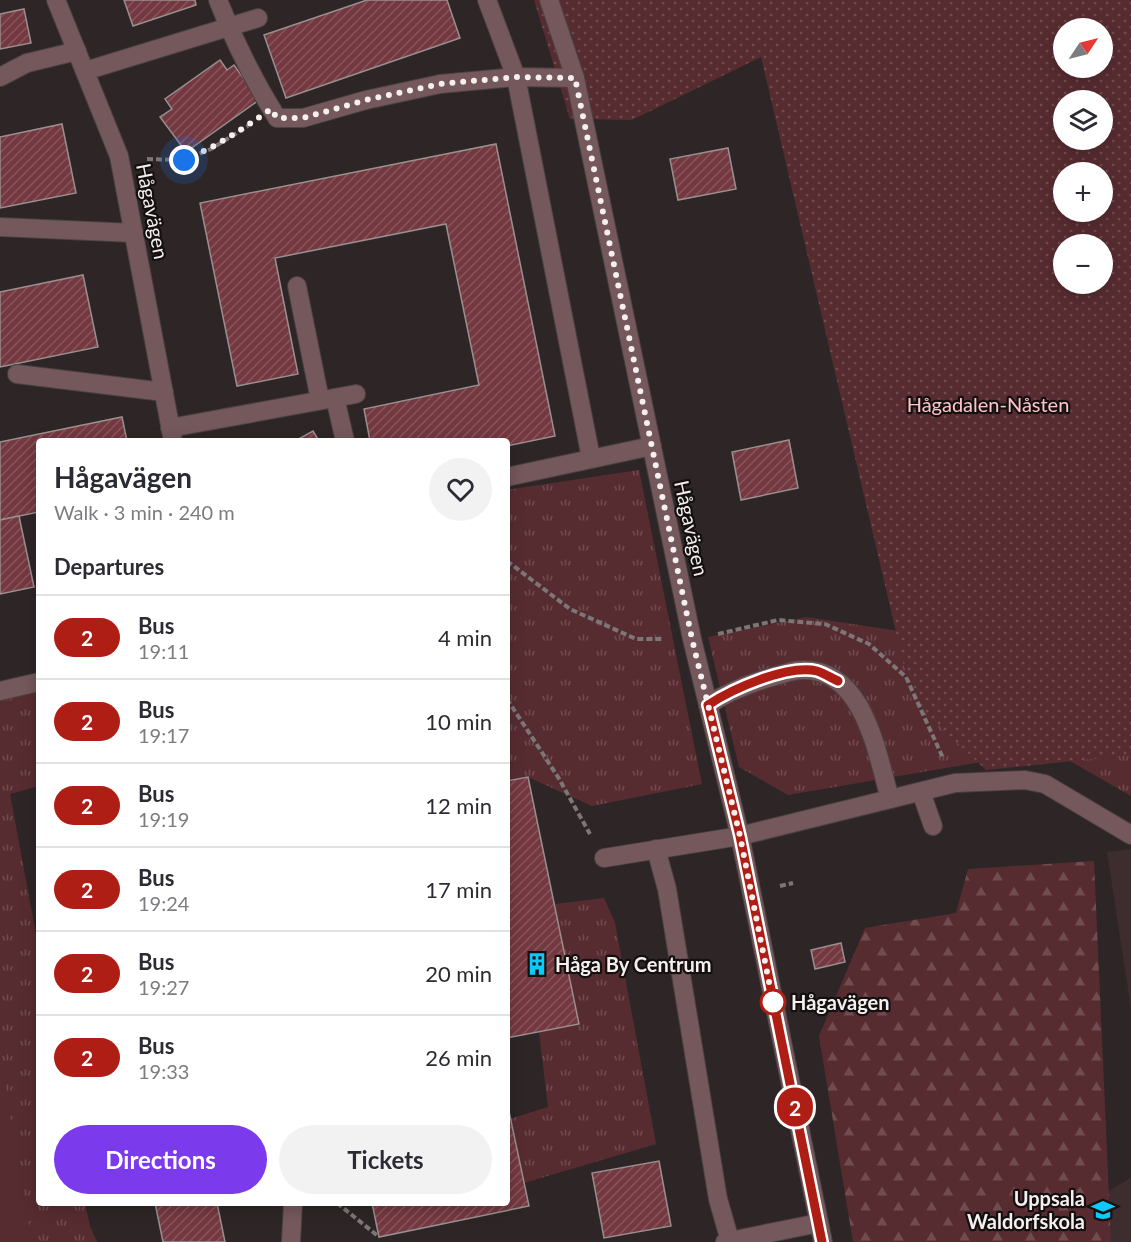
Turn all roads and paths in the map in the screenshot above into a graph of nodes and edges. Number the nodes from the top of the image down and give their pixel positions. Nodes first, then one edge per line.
1 (56, 0) edge
2 (218, 0) edge
3 (487, 0) edge
4 (549, 0) edge
5 (258, 18) dead end
6 (228, 27) junction
7 (77, 51) junction
8 (85, 71) junction
9 (516, 77) junction
10 (0, 78) edge
11 (575, 78) junction
12 (271, 109) junction
13 (119, 156) junction
14 (0, 227) edge
15 (134, 233) junction
16 (297, 286) dead end
17 (17, 374) dead end
18 (164, 392) junction
19 (356, 394) dead end
20 (327, 399) junction
21 (172, 434) edge
22 (344, 438) edge
23 (652, 446) junction
24 (591, 458) junction
25 (510, 476) edge
26 (510, 563) edge
27 (692, 639) junction
28 (36, 683) edge
29 (0, 691) edge
30 (510, 704) edge
31 (708, 705) junction
32 (921, 792) junction
33 (890, 799) junction
34 (933, 826) dead end
35 (1131, 835) edge
36 (740, 836) junction
37 (657, 849) junction
38 (604, 858) joint
39 (292, 1206) edge
40 (341, 1206) edge
41 (819, 1223) junction
42 (378, 1236) dead end
43 (728, 1241) edge
44 (291, 1242) edge
45 (822, 1242) edge

1 - 7 street, Hågavägen
2 - 6 street
3 - 9 street
4 - 11 street, Hågavägen
5 - 6 street
6 - 8 street
6 - 12 street
7 - 8 street, Hågavägen
7 - 10 street
8 - 13 street, Hågavägen
9 - 11 street
9 - 12 street
9 - 24 street
11 - 23 street, Hågavägen
12 - 13 path
13 - 15 street, Hågavägen
14 - 15 street
15 - 18 street, Hågavägen
16 - 20 street
17 - 18 street
18 - 21 street, Hågavägen
19 - 20 street
20 - 21 street
20 - 22 street
23 - 24 street
23 - 27 street, Hågavägen
24 - 25 street
26 - 27 path
27 - 31 street, Hågavägen
28 - 29 street
30 - 38 path
31 - 33 street
31 - 36 street, Hågavägen
32 - 33 street
32 - 34 street
32 - 35 street
33 - 36 street
36 - 37 street
36 - 41 street, Hågavägen
37 - 38 street
37 - 43 street
39 - 44 street
40 - 42 path
41 - 43 street
41 - 45 street, Hågavägen

